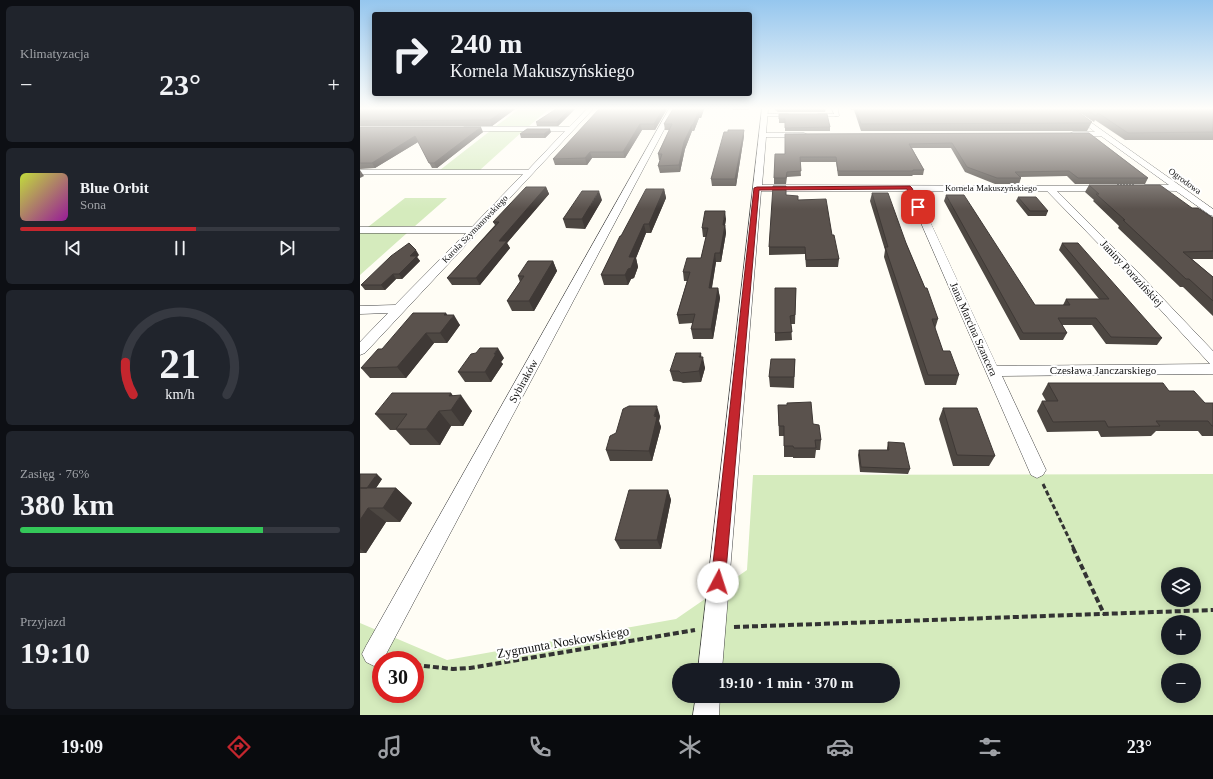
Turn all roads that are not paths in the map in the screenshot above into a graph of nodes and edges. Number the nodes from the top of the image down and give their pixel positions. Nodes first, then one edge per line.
1 (558, 142) edge
2 (654, 142) edge
3 (761, 142) edge
4 (1114, 142) edge
5 (360, 172) edge
6 (529, 172) junction
7 (1114, 186) edge
8 (1134, 186) edge
9 (757, 188) junction
10 (910, 188) junction
11 (1049, 188) junction
12 (1177, 188) junction
13 (1213, 213) edge
14 (360, 230) edge
15 (474, 230) junction
16 (399, 309) junction
17 (360, 310) edge
18 (360, 350) edge
19 (1213, 360) edge
20 (1213, 369) edge
21 (993, 371) junction
22 (1037, 470) road end
23 (376, 651) edge
24 (711, 663) edge
25 (707, 703) edge
26 (706, 715) edge

1 - 6 street, Karola Szymanowskiego
2 - 23 street, Sybiraków
3 - 9 street
4 - 12 street, Ogrodowa
5 - 6 street
6 - 15 street, Karola Szymanowskiego
7 - 11 street, Kornela Makuszyńskiego
8 - 12 street
9 - 10 street, Kornela Makuszyńskiego
9 - 24 street
10 - 11 street, Kornela Makuszyńskiego
10 - 21 street, Jana Marcina Szancera
11 - 19 street, Janiny Porazińskiej
12 - 13 street, Ogrodowa
14 - 15 street
15 - 16 street, Karola Szymanowskiego
16 - 17 street
16 - 18 street, Karola Szymanowskiego
20 - 21 street, Czesława Janczarskiego
21 - 22 street, Jana Marcina Szancera
25 - 26 street

